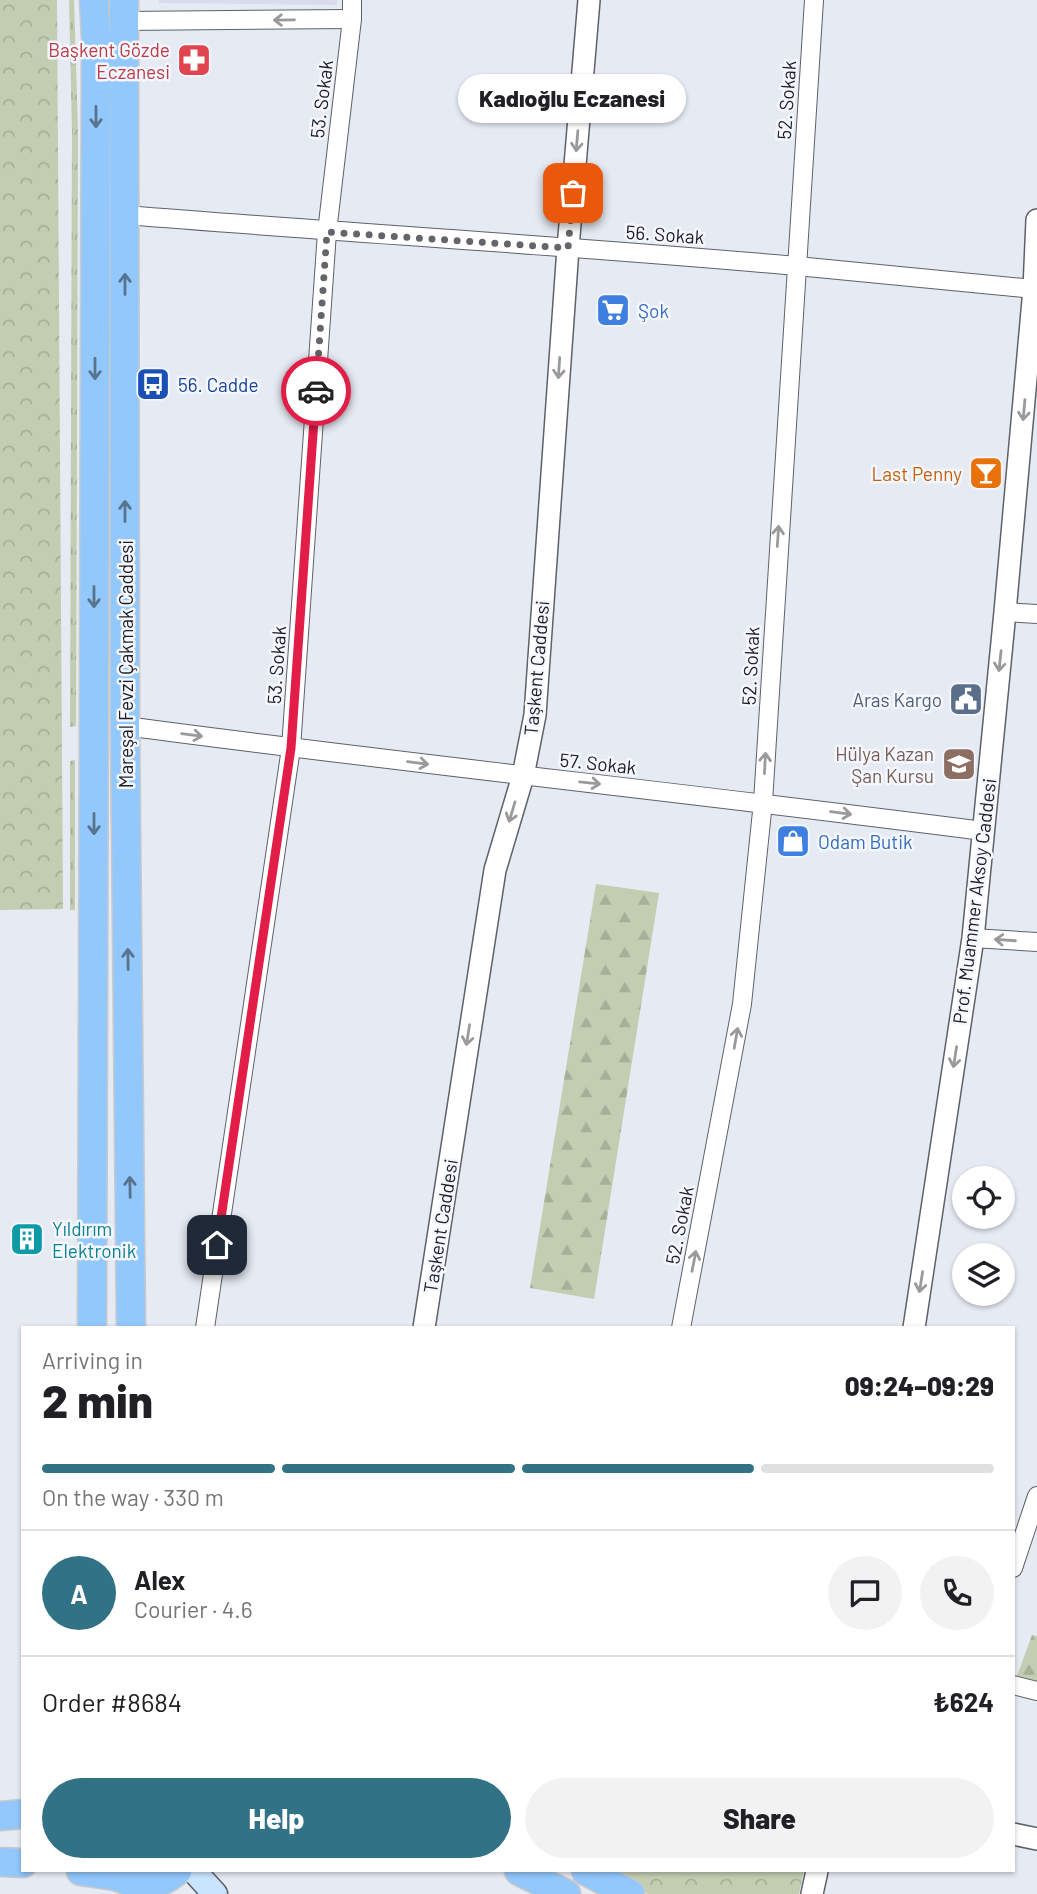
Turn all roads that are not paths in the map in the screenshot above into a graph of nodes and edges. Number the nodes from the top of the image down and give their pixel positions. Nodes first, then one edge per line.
1 (94, 0) edge
2 (352, 0) edge
3 (589, 0) edge
4 (814, 0) edge
5 (125, 11) edge
6 (352, 19) junction
7 (125, 215) junction
8 (1037, 220) edge
9 (327, 232) junction
10 (568, 248) junction
11 (796, 266) junction
12 (1034, 289) junction
13 (1006, 612) junction
14 (1037, 614) edge
15 (125, 726) junction
16 (291, 748) junction
17 (523, 776) junction
18 (763, 802) junction
19 (983, 831) junction
20 (973, 938) junction
21 (1037, 942) edge
22 (92, 1326) edge
23 (131, 1326) edge
24 (205, 1326) edge
25 (424, 1326) edge
26 (681, 1326) edge
27 (914, 1326) edge
28 (1036, 1503) edge
29 (1015, 1562) edge
30 (1015, 1686) edge
31 (1037, 1691) edge
32 (21, 1814) edge
33 (0, 1816) edge
34 (1015, 1834) edge
35 (1037, 1839) edge
36 (0, 1862) edge
37 (21, 1863) edge
38 (85, 1872) edge
39 (176, 1872) edge
40 (195, 1872) edge
41 (521, 1872) edge
42 (588, 1872) edge
43 (817, 1872) edge
44 (119, 1880) edge
45 (215, 1894) edge
46 (566, 1894) edge
47 (630, 1894) edge
48 (812, 1894) edge

1 -> 22 main road, Mareşal Fevzi Çakmak Caddesi
2 - 6 street, 53. Sokak
3 -> 10 street, Taşkent Caddesi
4 - 11 street, 52. Sokak
6 -> 5 street
5 - 7 main road, Mareşal Fevzi Çakmak Caddesi
6 - 9 street, 53. Sokak
7 - 9 street, 56. Sokak
15 -> 7 main road, Mareşal Fevzi Çakmak Caddesi
8 - 12 street, Prof. Muammer Aksoy Caddesi
9 - 10 street, 56. Sokak
9 - 16 street, 53. Sokak
10 - 11 street, 56. Sokak
10 -> 17 street, Taşkent Caddesi
11 - 12 street, 56. Sokak
18 -> 11 street, 52. Sokak
12 -> 13 street, Prof. Muammer Aksoy Caddesi
13 - 14 street
13 -> 19 street, Prof. Muammer Aksoy Caddesi
15 -> 16 street, 57. Sokak
23 -> 15 main road, Mareşal Fevzi Çakmak Caddesi
16 -> 17 street, 57. Sokak
16 - 24 street, 53. Sokak
17 -> 18 street, 57. Sokak
17 -> 25 street, Taşkent Caddesi
18 -> 19 street, 57. Sokak
26 -> 18 street, 52. Sokak
19 - 20 street, Prof. Muammer Aksoy Caddesi
21 -> 20 street
20 -> 27 street, Prof. Muammer Aksoy Caddesi
28 - 29 street
30 - 31 street
32 - 33 main road
34 - 35 street
36 - 37 main road
38 - 44 main road
39 - 44 main road
40 - 45 main road
41 - 46 main road
42 - 47 main road
43 - 48 street

